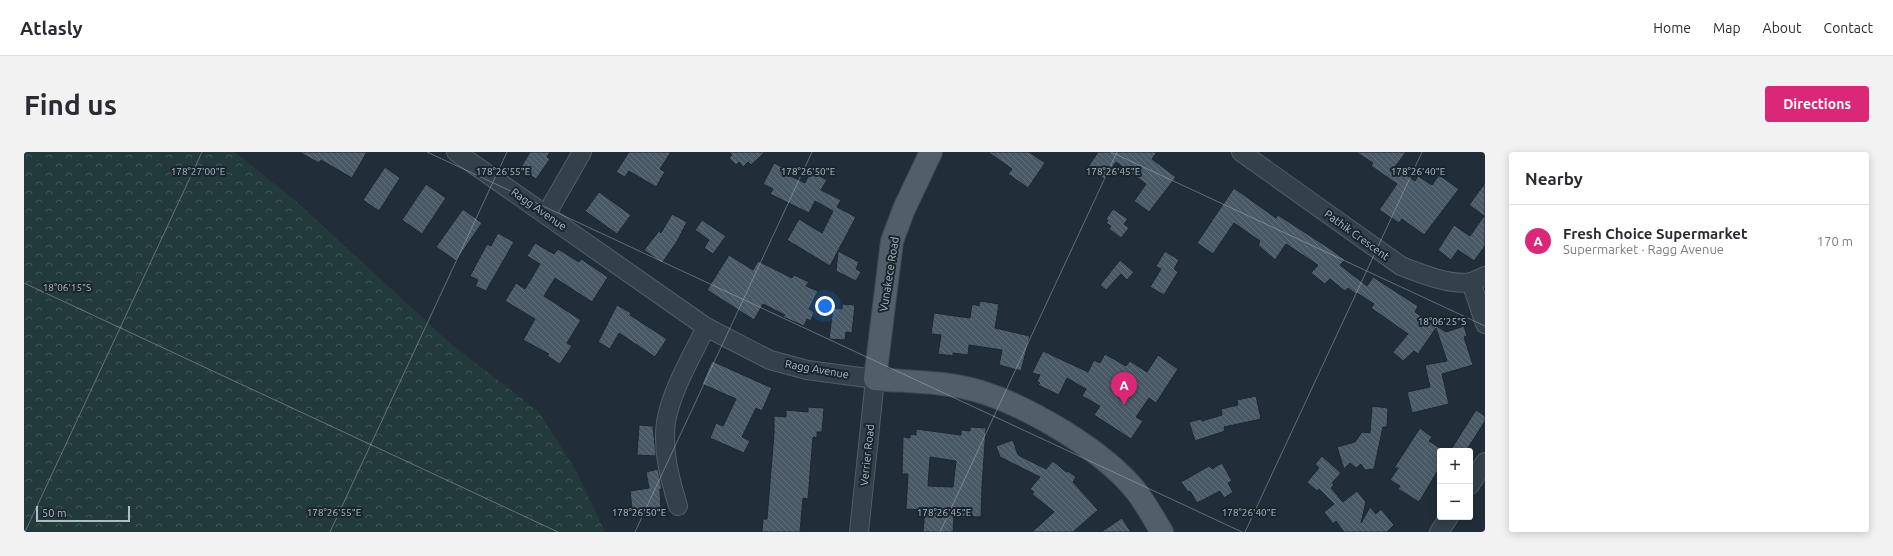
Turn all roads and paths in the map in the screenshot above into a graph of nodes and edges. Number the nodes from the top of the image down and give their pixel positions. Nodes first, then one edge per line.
1 (456, 152) edge
2 (582, 152) edge
3 (931, 152) edge
4 (1241, 152) edge
5 (546, 215) junction
6 (1478, 279) edge
7 (1485, 324) edge
8 (706, 327) junction
9 (875, 378) junction
10 (1485, 462) edge
11 (1471, 484) edge
12 (678, 506) dead end
13 (1447, 520) edge
14 (859, 532) edge
15 (1162, 532) edge
16 (1439, 532) edge

1 - 5 street, Ragg Avenue
2 - 5 street
3 - 9 main road, Vunakece Road
4 - 6 street, Pathik Crescent
5 - 8 street, Ragg Avenue
6 - 7 street
8 - 9 street, Ragg Avenue
8 - 12 street
9 - 14 street, Verrier Road
9 - 15 main road, Ragg Avenue
10 - 11 street
13 - 16 street

